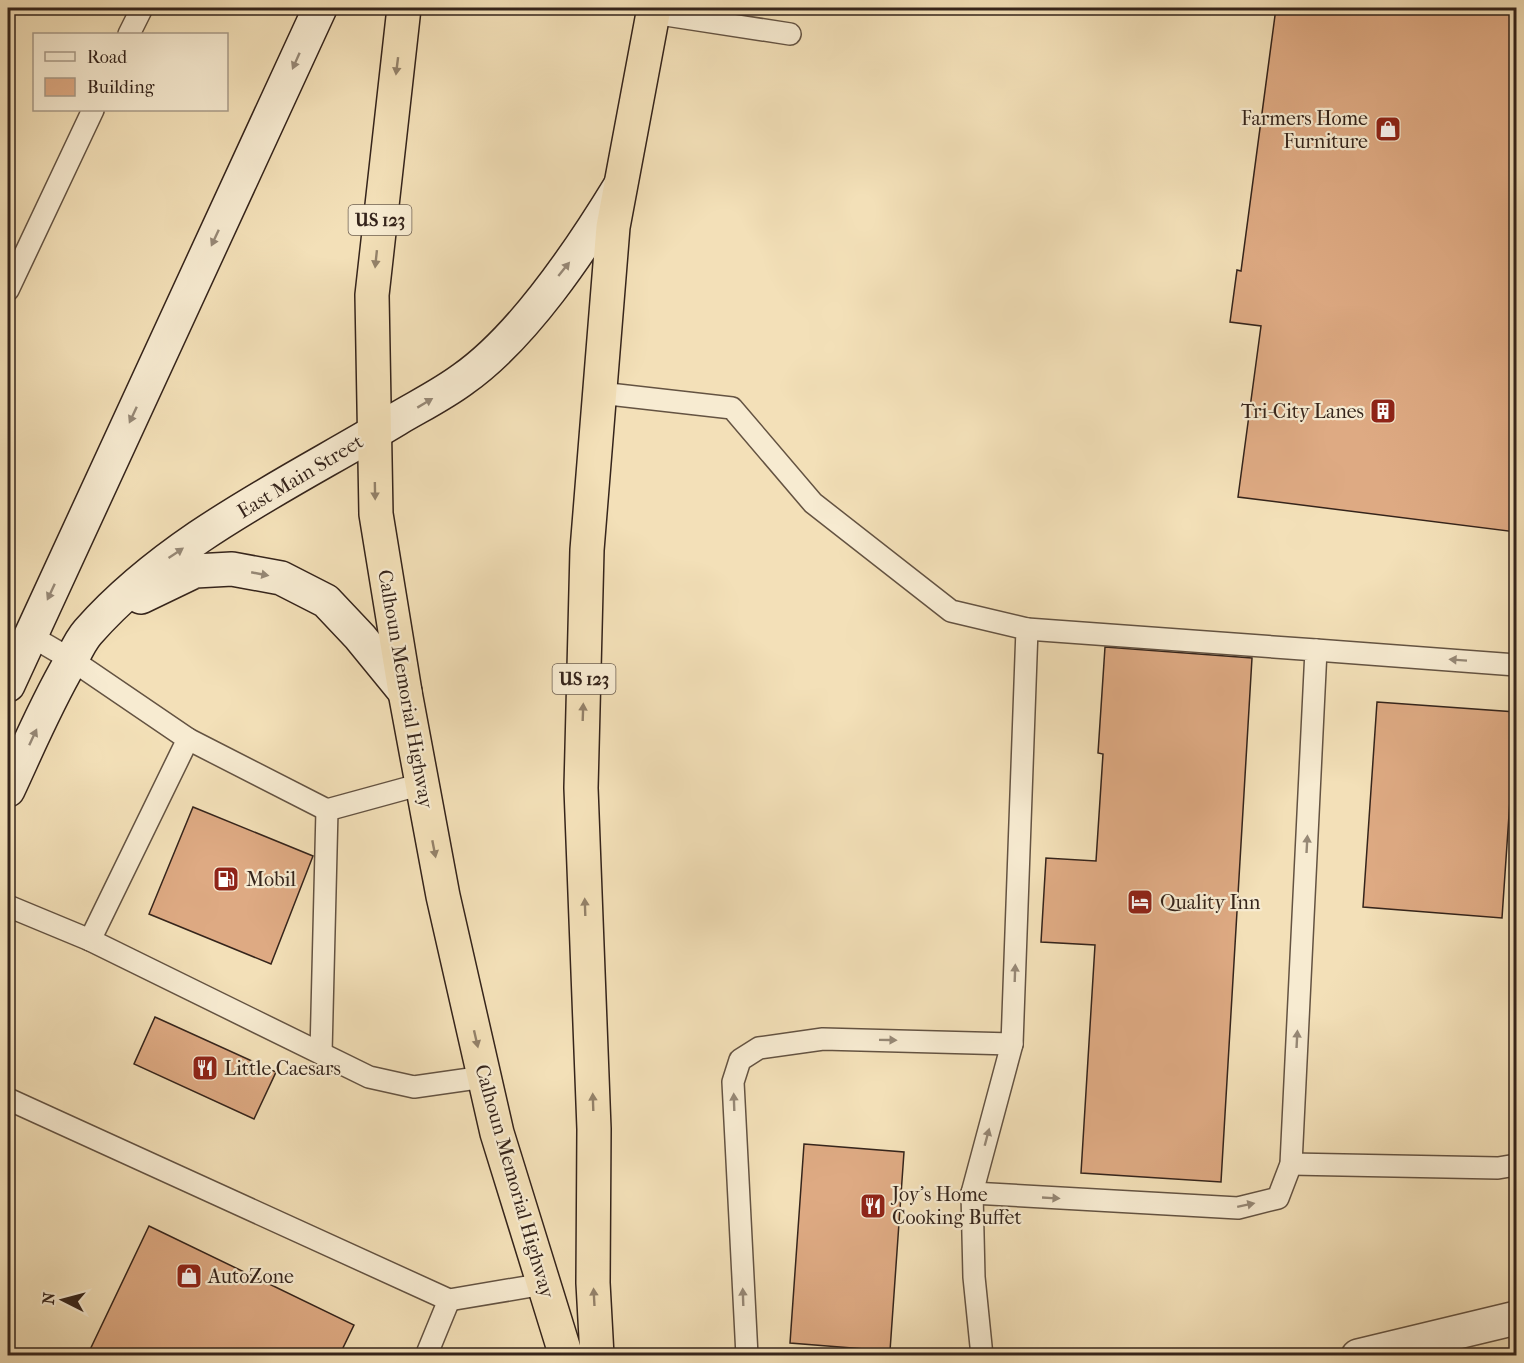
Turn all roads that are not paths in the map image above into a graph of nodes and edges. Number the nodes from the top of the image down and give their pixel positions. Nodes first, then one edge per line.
1 (142, 8) edge
2 (320, 8) edge
3 (404, 8) edge
4 (653, 10) edge
5 (130, 33) edge
6 (790, 34) dead end
7 (93, 111) edge
8 (621, 185) junction
9 (8, 290) edge
10 (600, 393) junction
11 (375, 433) junction
12 (106, 613) junction
13 (1027, 629) junction
14 (31, 636) junction
15 (1316, 650) junction
16 (72, 660) junction
17 (1516, 664) edge
18 (8, 685) edge
19 (405, 692) junction
20 (188, 739) junction
21 (422, 784) junction
22 (8, 790) edge
23 (327, 810) junction
24 (8, 906) edge
25 (90, 940) junction
26 (1012, 1044) junction
27 (321, 1053) junction
28 (484, 1077) junction
29 (8, 1099) edge
30 (1291, 1164) junction
31 (1516, 1165) edge
32 (972, 1193) junction
33 (544, 1284) junction
34 (449, 1300) junction
35 (1516, 1318) edge
36 (426, 1356) edge
37 (566, 1356) edge
38 (597, 1356) edge
39 (747, 1356) edge
40 (982, 1356) edge
41 (1358, 1356) edge

1 - 5 lane
2 -> 14 main road
3 -> 11 highway, Calhoun Memorial Highway / US 123
4 - 6 lane
4 - 8 highway, US 123
7 - 9 lane
8 - 10 highway, US 123
11 -> 8 main road, East Main Street
10 - 13 lane
38 -> 10 highway, US 123
12 -> 11 main road, East Main Street
11 -> 19 highway, Calhoun Memorial Highway / US 123
12 - 16 main road, East Main Street
12 -> 19 main road
13 - 15 lane
26 -> 13 lane
14 - 16 lane
14 - 18 main road
17 -> 15 lane
30 -> 15 lane
16 - 20 lane
22 -> 16 main road, East Main Street
19 - 21 highway, Calhoun Memorial Highway / US 123
20 - 23 lane
20 - 25 lane
21 - 23 lane
21 -> 28 highway, Calhoun Memorial Highway / US 123
23 - 27 lane
24 - 25 lane
25 - 27 lane
32 -> 26 lane
39 -> 26 lane
27 - 28 lane
28 - 33 highway, Calhoun Memorial Highway / US 123
29 - 34 lane
30 - 31 lane
32 -> 30 lane
32 - 40 lane
33 - 34 lane
33 - 37 highway, Calhoun Memorial Highway / US 123
34 - 36 lane
35 - 41 main road

